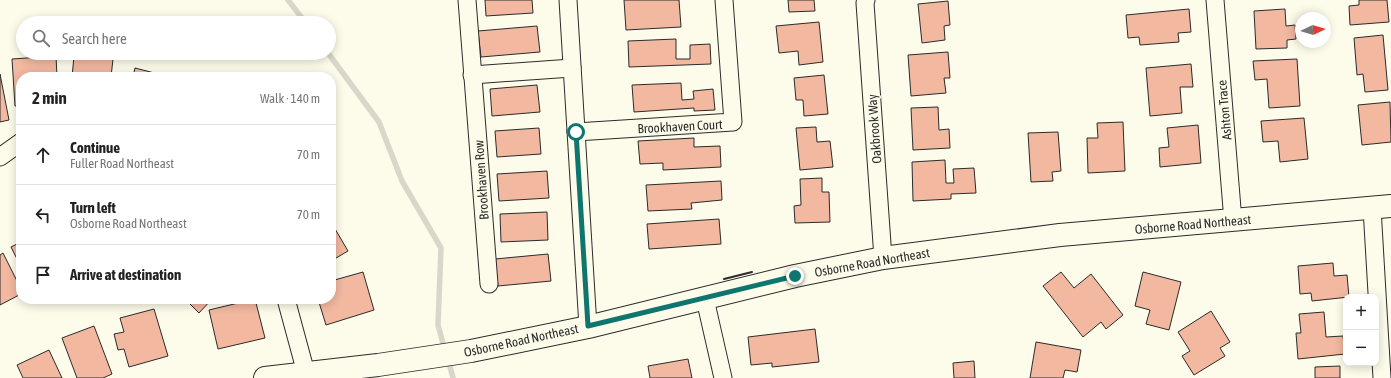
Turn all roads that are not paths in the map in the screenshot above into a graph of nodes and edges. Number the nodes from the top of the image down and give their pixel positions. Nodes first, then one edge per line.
1 (467, 0) edge
2 (568, 0) edge
3 (724, 0) edge
4 (866, 0) edge
5 (1215, 0) edge
6 (572, 68) junction
7 (472, 75) junction
8 (576, 132) junction
9 (16, 146) edge
10 (0, 157) edge
11 (1381, 207) edge
12 (1233, 220) junction
13 (883, 258) junction
14 (489, 284) dead end
15 (705, 299) junction
16 (287, 304) edge
17 (588, 326) junction
18 (377, 372) edge
19 (306, 373) junction
20 (265, 378) edge
21 (723, 378) edge
22 (1382, 378) edge

1 - 7 street, Brookhaven Row
2 - 6 street
3 - 8 street, Brookhaven Court
4 - 13 street, Oakbrook Way
5 - 12 street, Ashton Trace
6 - 7 street
6 - 8 street
7 - 14 street, Brookhaven Row
8 - 17 street
9 - 10 street
11 - 12 street, Osborne Road Northeast
11 - 22 street
12 - 13 street, Osborne Road Northeast
13 - 15 street, Osborne Road Northeast
15 - 17 street, Osborne Road Northeast
15 - 21 street
16 - 19 street
17 - 18 street, Osborne Road Northeast
18 - 19 street, Osborne Road Northeast
19 - 20 street, Osborne Road Northeast

